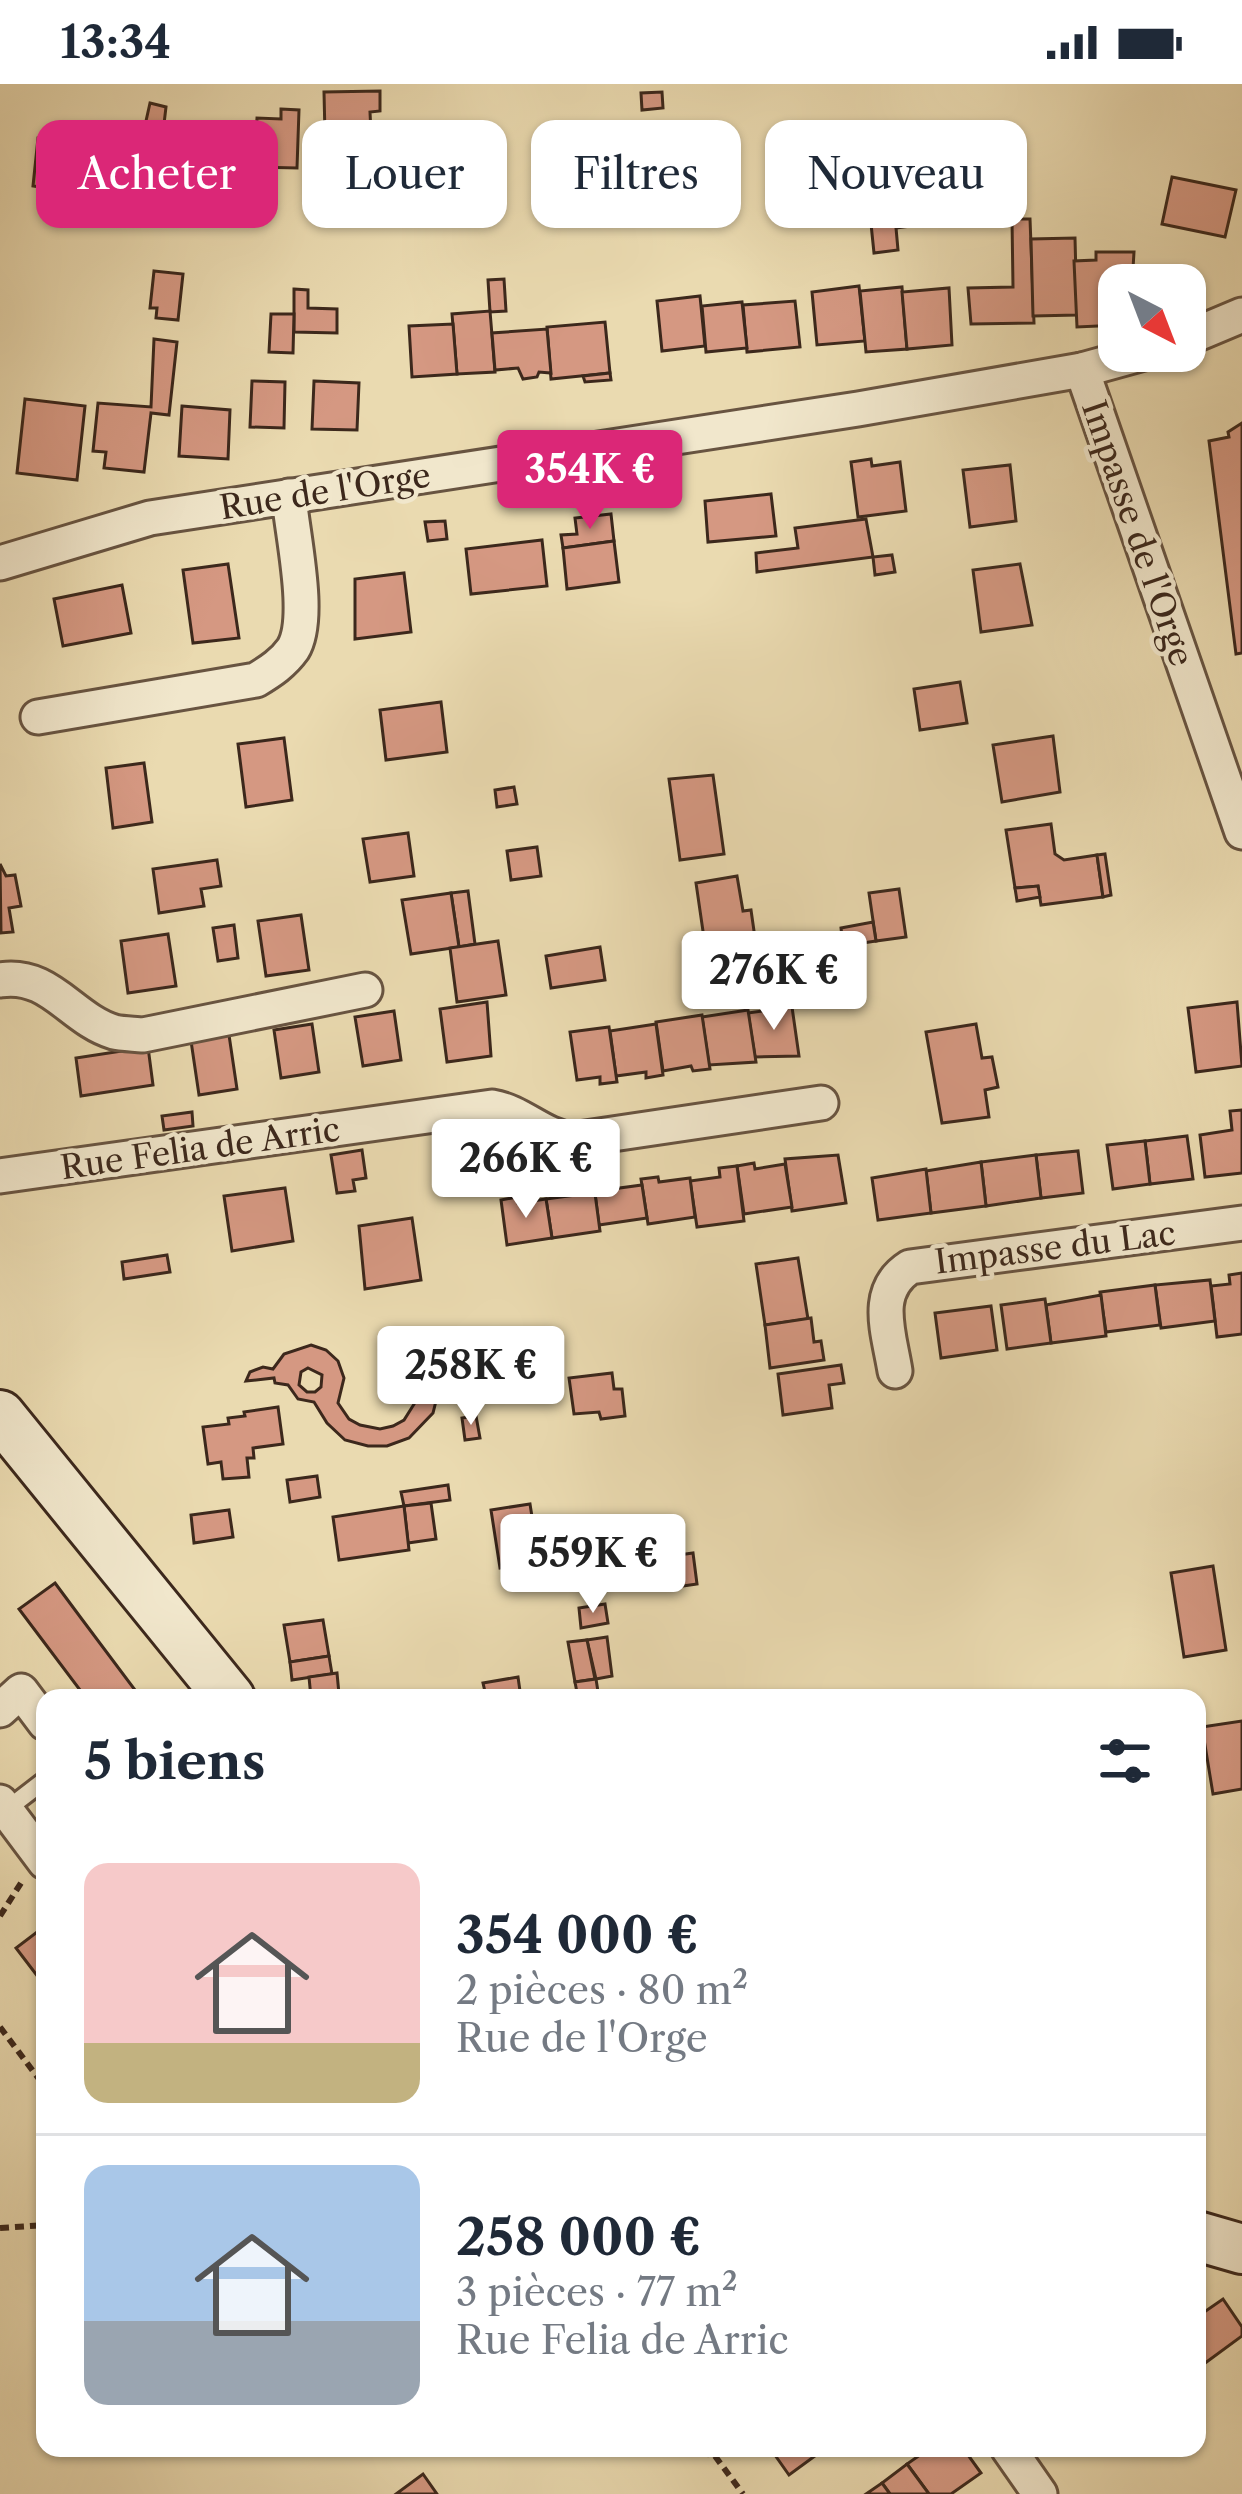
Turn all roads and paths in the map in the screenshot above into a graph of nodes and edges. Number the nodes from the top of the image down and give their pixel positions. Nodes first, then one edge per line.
1 (1242, 315) edge
2 (1206, 330) edge
3 (1098, 366) edge
4 (1082, 370) junction
5 (289, 496) junction
6 (0, 562) edge
7 (38, 717) dead end
8 (1242, 832) edge
9 (0, 980) edge
10 (365, 990) dead end
11 (821, 1103) dead end
12 (0, 1175) edge
13 (1242, 1223) edge
14 (895, 1371) dead end
15 (0, 1415) edge
16 (223, 1689) edge
17 (2, 1704) edge
18 (36, 1711) edge
19 (36, 1786) edge
20 (3, 1806) edge
21 (36, 1850) edge
22 (0, 2027) edge
23 (36, 2075) edge
24 (36, 2225) edge
25 (0, 2228) edge
26 (1206, 2239) edge
27 (1242, 2249) edge
28 (716, 2457) edge
29 (1014, 2457) edge
30 (743, 2494) edge
31 (1040, 2494) edge

1 - 2 street
3 - 4 street, Rue de l'Orge
4 - 5 street, Rue de l'Orge
4 - 8 street, Impasse de l'Orge
5 - 6 street, Rue de l'Orge
5 - 7 street
9 - 10 street
11 - 12 street, Rue Felia de Arric
13 - 14 street, Impasse du Lac
15 - 16 main road
17 - 18 street
19 - 20 lane
20 - 21 street
22 - 23 path
24 - 25 path
26 - 27 main road
28 - 30 path
29 - 31 street

